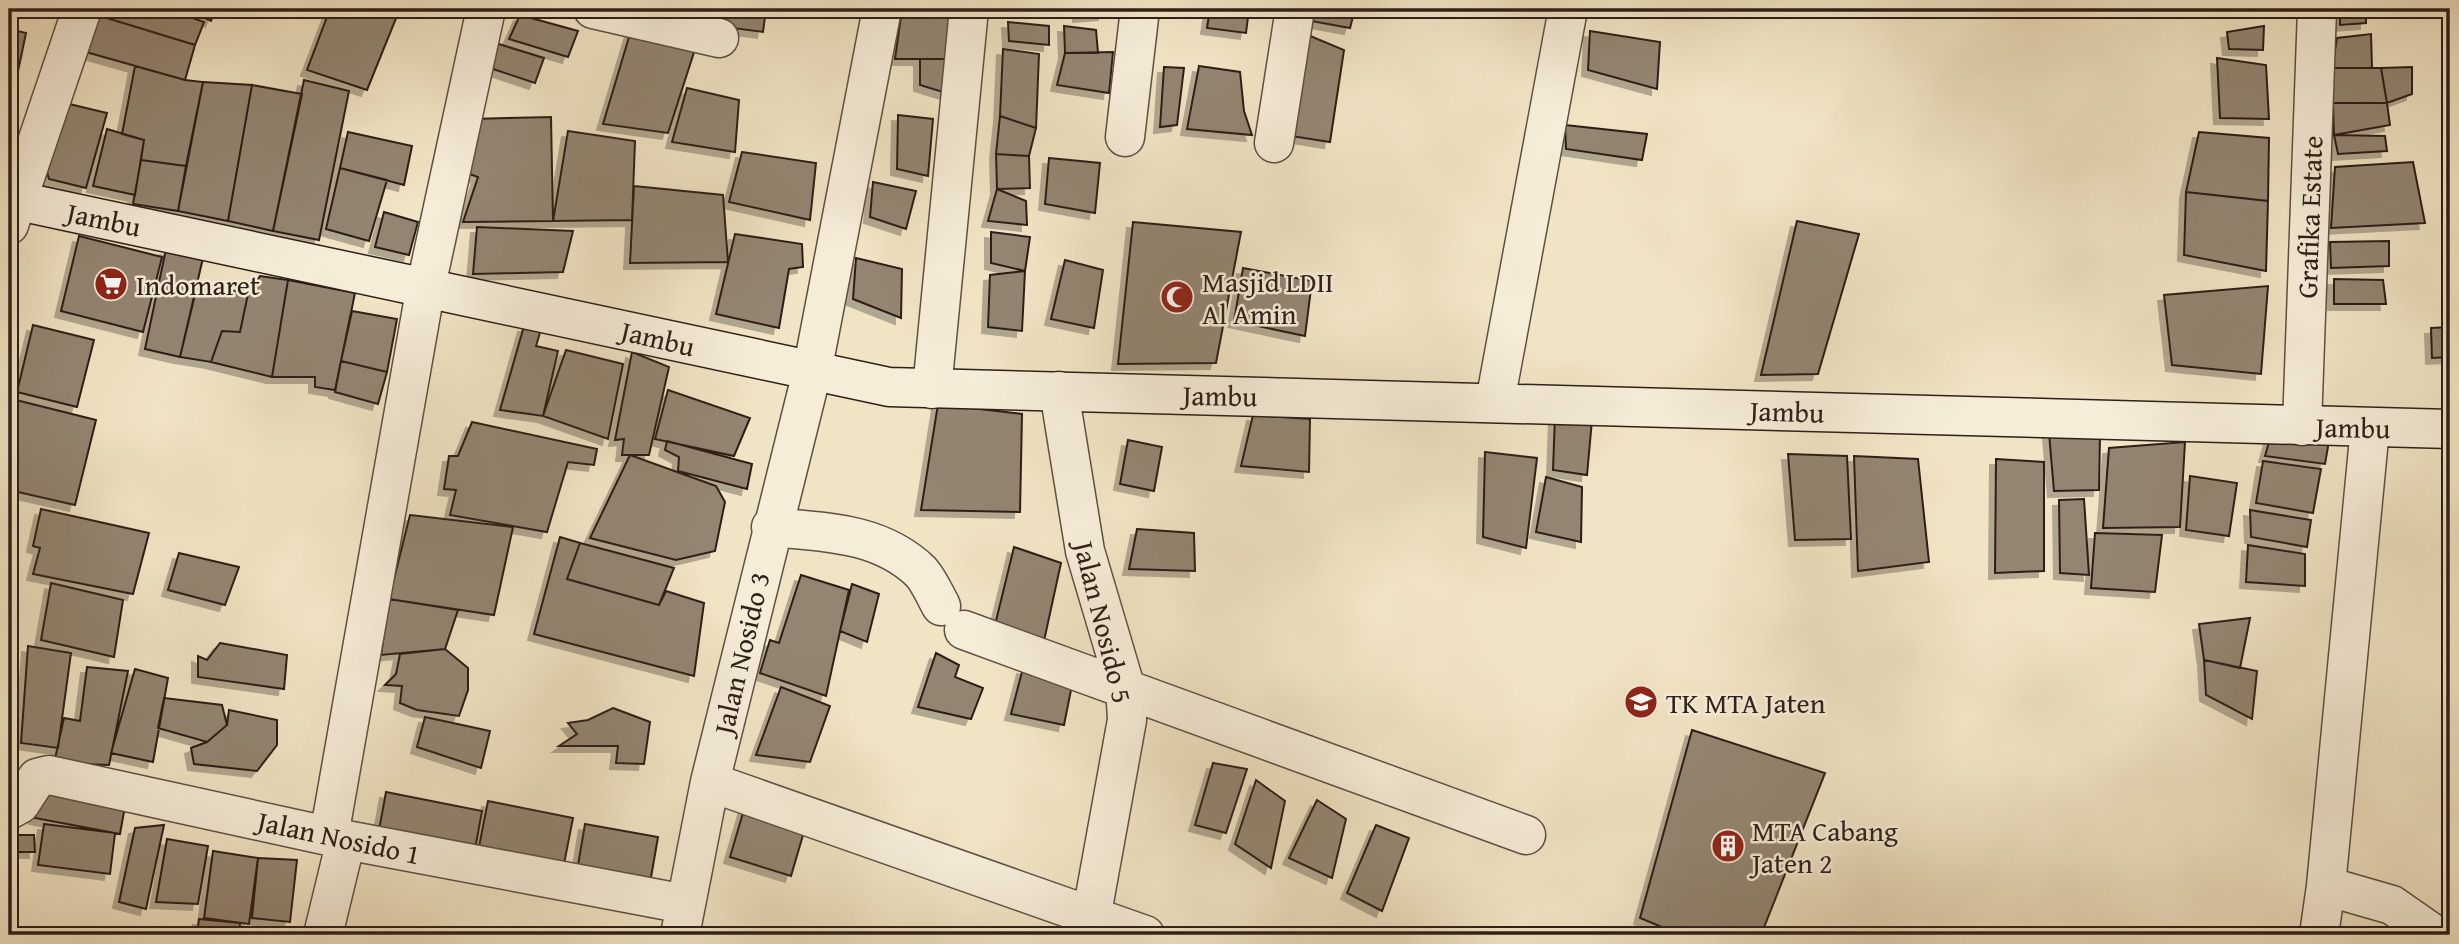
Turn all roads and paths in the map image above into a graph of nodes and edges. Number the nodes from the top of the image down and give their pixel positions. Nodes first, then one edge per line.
1 (82, 9) edge
2 (486, 9) edge
3 (593, 9) edge
4 (882, 9) edge
5 (969, 9) edge
6 (1140, 9) edge
7 (1295, 9) edge
8 (1568, 9) edge
9 (2317, 9) edge
10 (719, 38) dead end
11 (1125, 136) dead end
12 (1274, 143) dead end
13 (11, 208) edge
14 (426, 286) junction
15 (812, 372) junction
16 (932, 389) junction
17 (1059, 391) junction
18 (1495, 402) junction
19 (2302, 426) junction
20 (2370, 428) junction
21 (2450, 429) edge
22 (771, 527) junction
23 (1125, 686) junction
24 (710, 782) junction
25 (9, 810) edge
26 (1526, 835) dead end
27 (337, 838) junction
28 (2326, 886) junction
29 (682, 920) edge
30 (1091, 926) edge
31 (323, 935) edge
32 (1145, 935) edge
33 (2319, 935) edge
34 (2435, 935) edge

1 - 13 street
2 - 14 street
3 - 10 street
4 - 15 street, Jalan Nosido 3
5 - 16 street
6 - 11 street
7 - 12 street
8 - 18 street
9 - 19 street, Grafika Estate
13 - 14 street, Jambu
14 - 15 street, Jambu
14 - 27 street
15 - 16 street, Jambu
15 - 22 street, Jalan Nosido 3
16 - 17 street, Jambu
17 - 18 street, Jambu
17 - 23 street, Jalan Nosido 5
18 - 19 street, Jambu
19 - 20 street, Jambu
20 - 21 street, Jambu
20 - 28 street
22 - 23 street
22 - 24 street, Jalan Nosido 3
23 - 26 street
23 - 30 street, Jalan Nosido 5
24 - 29 street, Jalan Nosido 3
24 - 30 street
25 - 27 street, Jalan Nosido 1
27 - 29 street, Jalan Nosido 1
27 - 31 street
28 - 33 street
28 - 34 street
30 - 32 street

